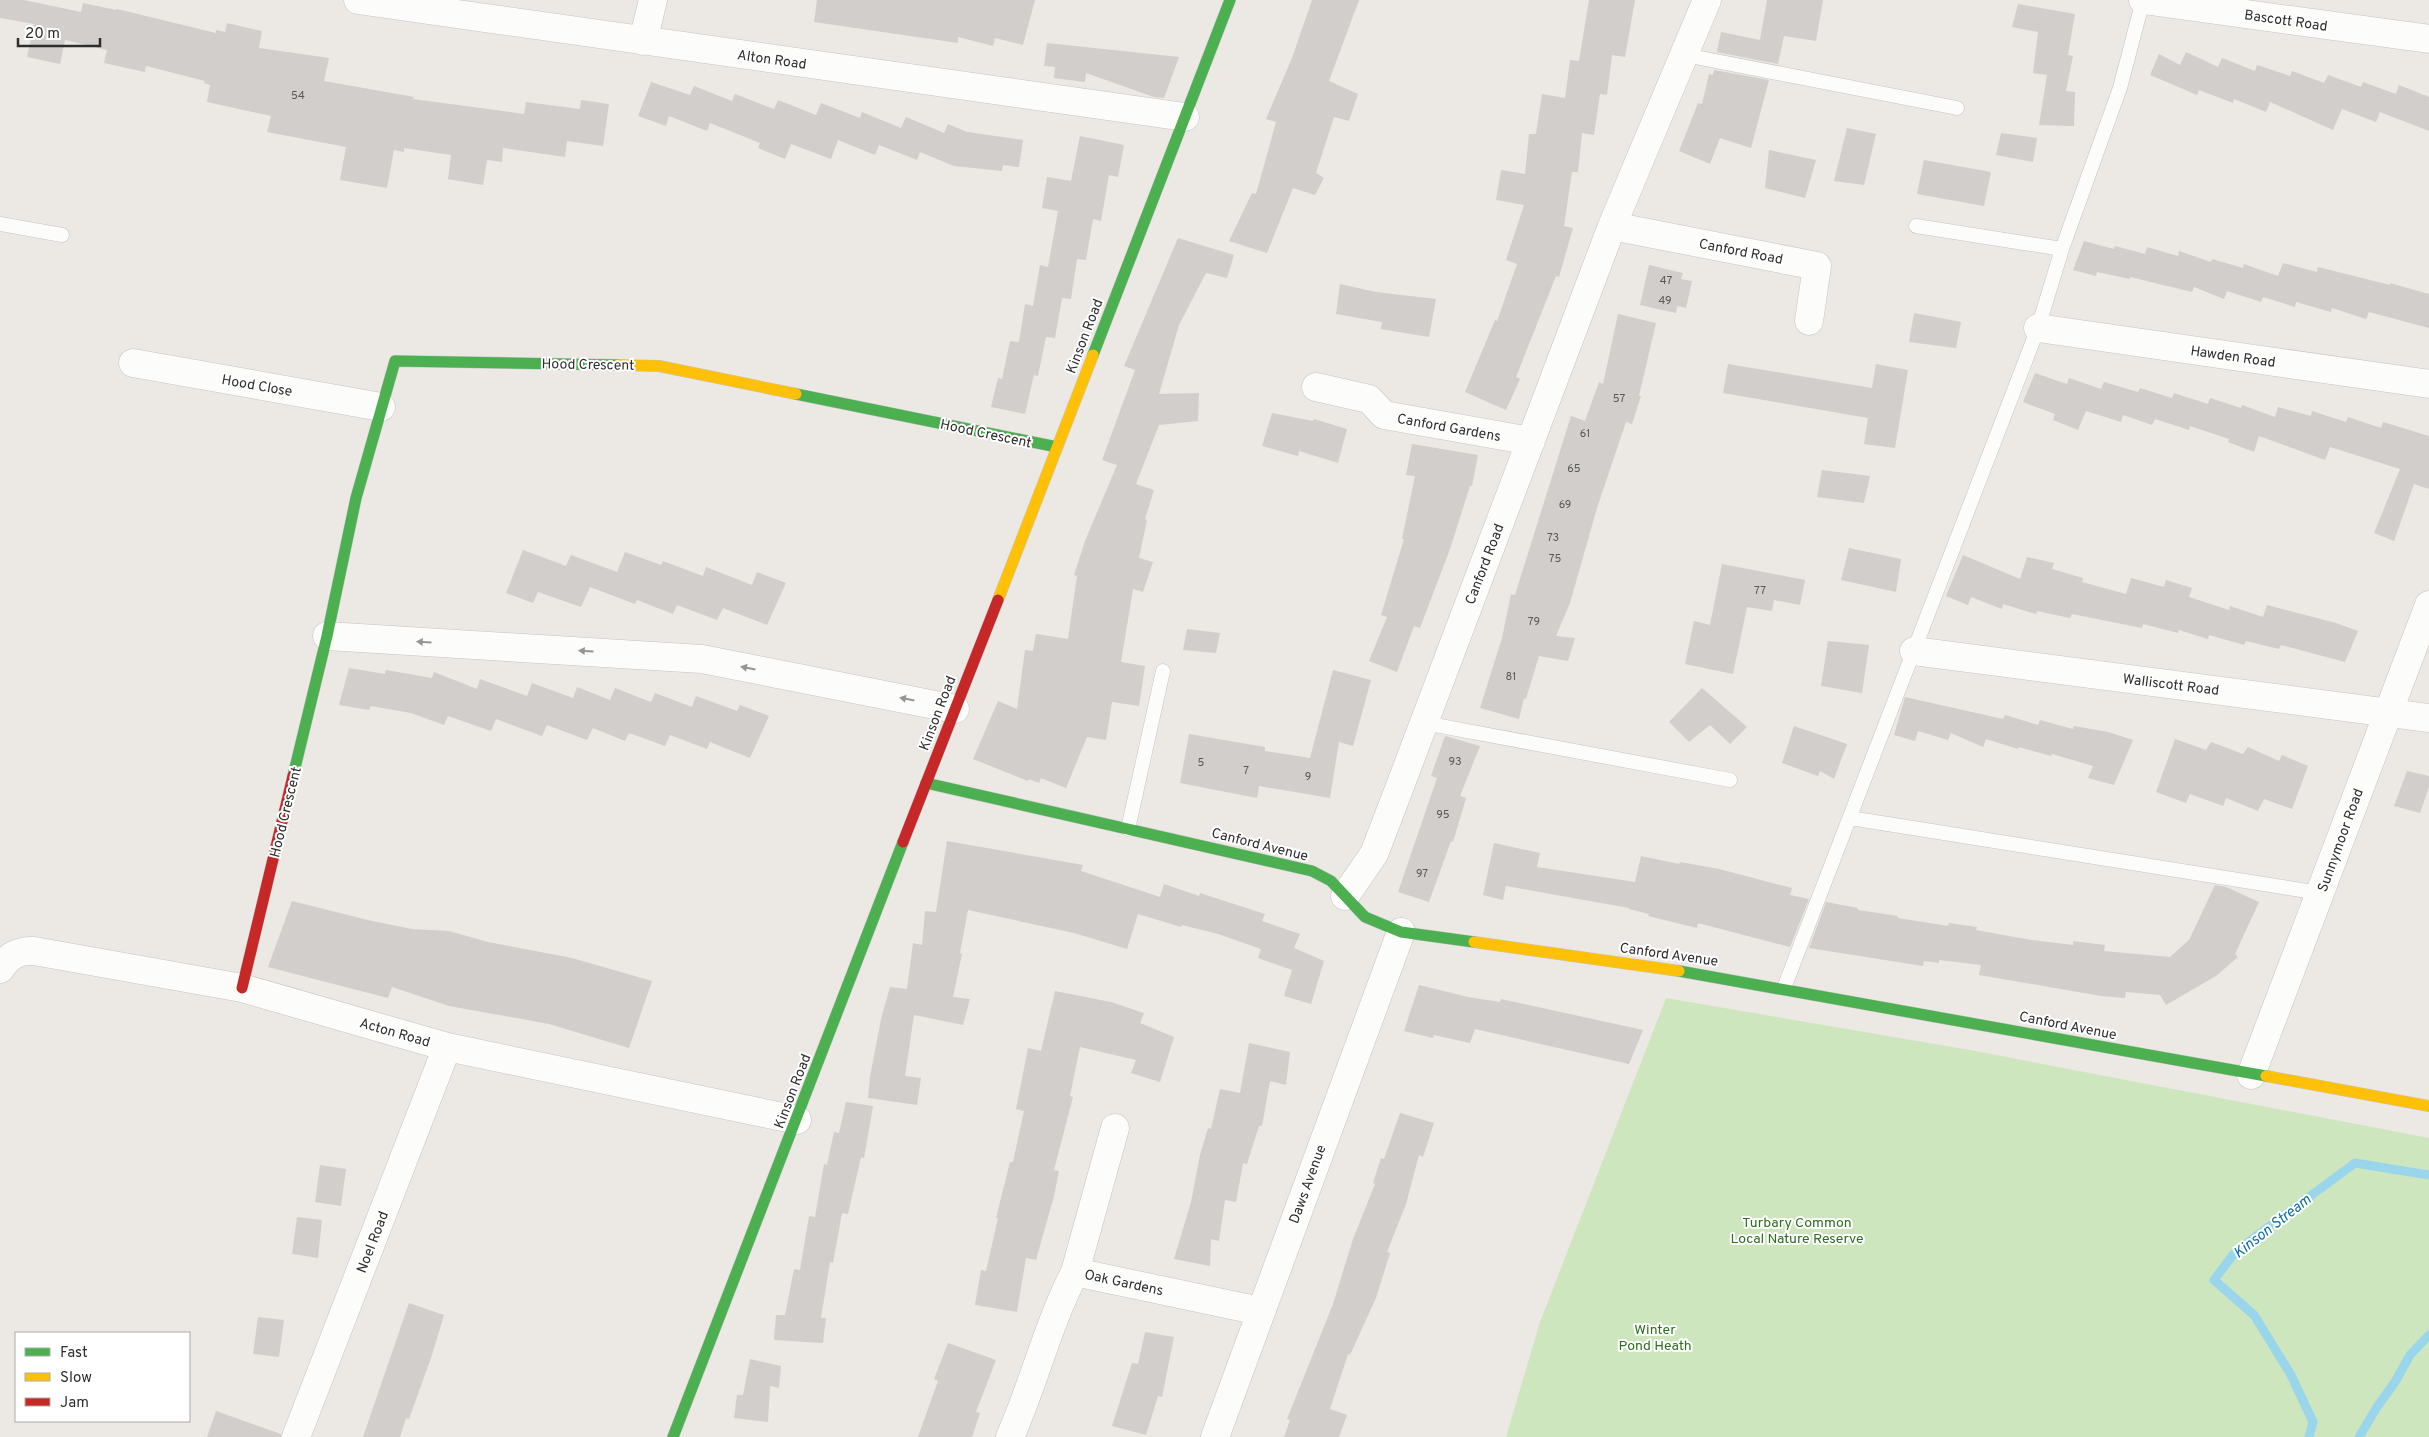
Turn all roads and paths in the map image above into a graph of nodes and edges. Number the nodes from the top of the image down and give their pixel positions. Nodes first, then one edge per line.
1 (358, 0) edge
2 (653, 0) edge
3 (1230, 0) edge
4 (1707, 0) edge
5 (2143, 0) edge
6 (394, 2) edge
7 (2429, 40) edge
8 (643, 41) junction
9 (1685, 55) junction
10 (1957, 108) dead end
11 (1185, 117) junction
12 (0, 224) edge
13 (1612, 226) junction
14 (1916, 226) dead end
15 (62, 235) dead end
16 (2062, 249) junction
17 (1809, 320) dead end
18 (2038, 328) junction
19 (133, 363) dead end
20 (2429, 384) edge
21 (1316, 387) dead end
22 (381, 407) junction
23 (1531, 441) junction
24 (1057, 447) junction
25 (2429, 605) edge
26 (328, 636) junction
27 (1914, 651) junction
28 (1163, 672) dead end
29 (955, 709) junction
30 (2387, 712) junction
31 (2429, 718) edge
32 (1424, 723) junction
33 (1730, 780) dead end
34 (926, 783) junction
35 (1850, 818) junction
36 (1128, 828) junction
37 (2320, 892) junction
38 (1345, 896) junction
39 (1401, 932) junction
40 (0, 969) edge
41 (242, 988) junction
42 (1784, 988) junction
43 (447, 1047) junction
44 (2251, 1075) junction
45 (2429, 1106) edge
46 (797, 1120) junction
47 (1115, 1128) dead end
48 (1075, 1272) junction
49 (1260, 1312) junction
50 (296, 1437) edge
51 (673, 1437) edge
52 (1010, 1437) edge
53 (1214, 1437) edge

1 - 6 street, Alton Road
2 - 8 street
3 - 11 street, Kinson Road
4 - 9 street, Canford Road
5 - 7 street, Bascott Road
5 - 16 lane
6 - 8 street, Alton Road
8 - 11 street, Alton Road
9 - 10 lane
9 - 13 street, Canford Road
11 - 24 street, Kinson Road
12 - 15 lane
13 - 17 street, Canford Road
13 - 23 street, Canford Road
14 - 16 lane
16 - 18 lane
18 - 20 street, Hawden Road
18 - 27 lane
19 - 22 street, Hood Close
21 - 23 street, Canford Gardens
22 - 24 street, Hood Crescent
22 - 26 street, Hood Crescent
23 - 32 street, Canford Road
24 - 29 street, Kinson Road
25 - 30 street, Sunnymoor Road
29 -> 26 street
26 - 41 street, Hood Crescent
27 - 30 street, Walliscott Road
27 - 35 lane
28 - 36 lane
29 - 34 street, Kinson Road
30 - 31 street, Walliscott Road
30 - 37 street, Sunnymoor Road
32 - 33 lane
32 - 38 street, Canford Road
34 - 36 street, Canford Avenue
34 - 46 street, Kinson Road
35 - 37 lane
35 - 42 lane
36 - 38 street, Canford Avenue
37 - 44 street, Sunnymoor Road
38 - 39 street, Canford Avenue
39 - 42 street, Canford Avenue
39 - 49 street, Daws Avenue
40 - 41 street, Acton Road
41 - 43 street, Acton Road
42 - 44 street, Canford Avenue
43 - 46 street, Acton Road
43 - 50 street, Noel Road
44 - 45 street, Canford Avenue
46 - 51 street, Kinson Road
47 - 48 street, Oak Gardens
48 - 49 street, Oak Gardens
48 - 52 street
49 - 53 street, Daws Avenue

